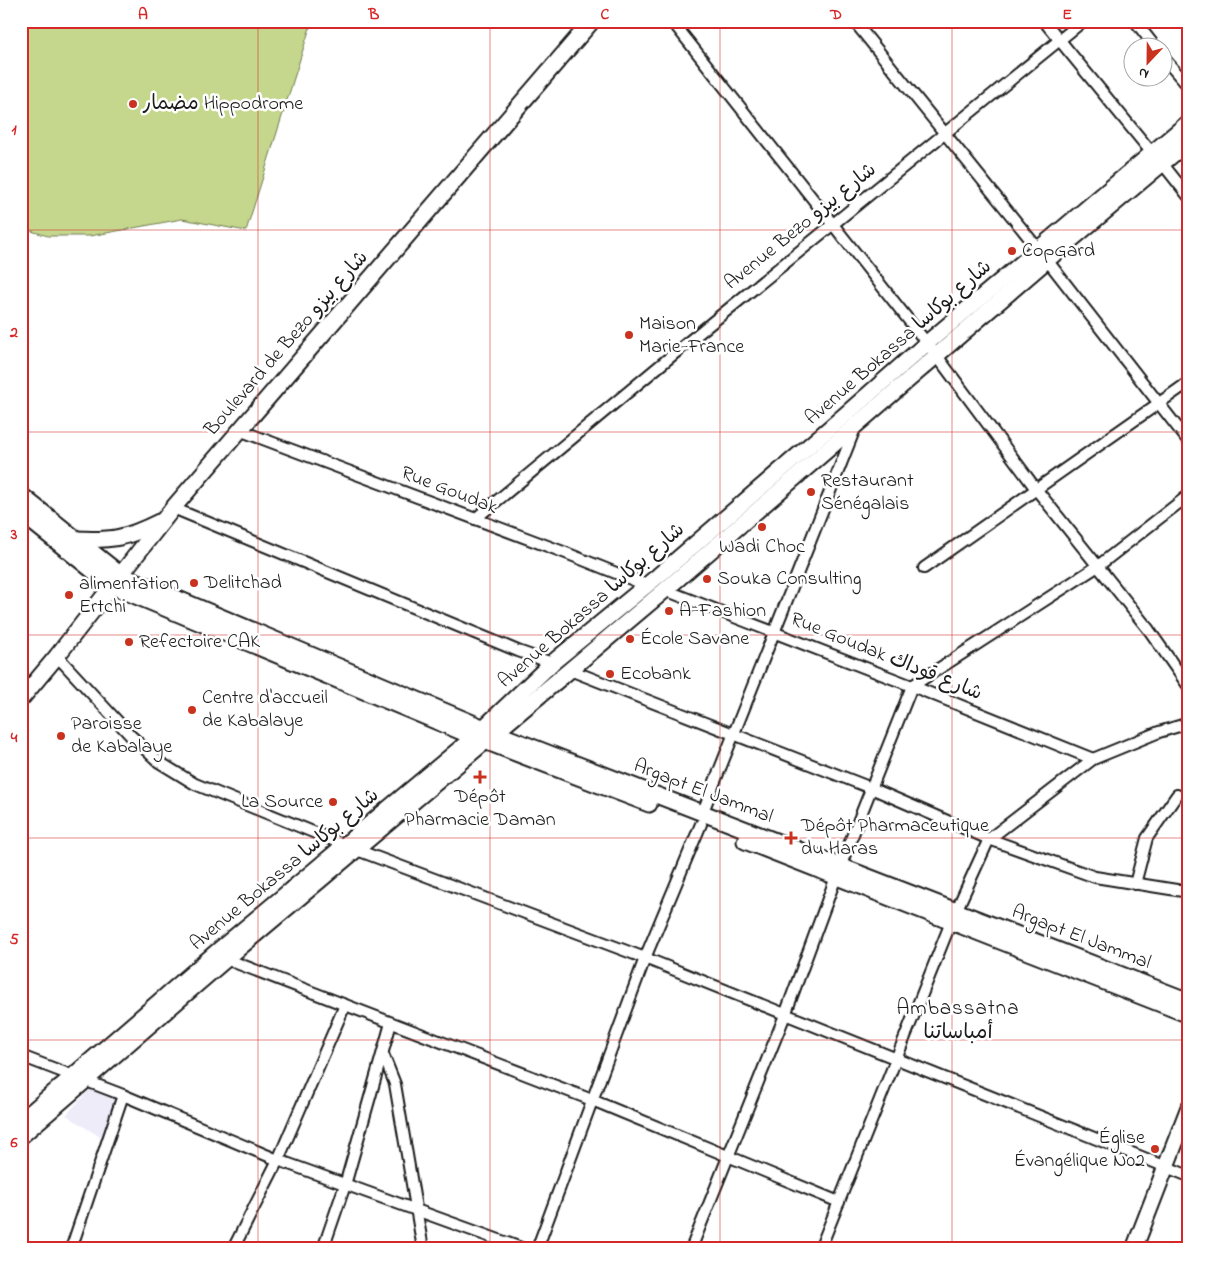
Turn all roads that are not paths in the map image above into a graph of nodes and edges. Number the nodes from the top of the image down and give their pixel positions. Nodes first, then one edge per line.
1 (592, 21) edge
2 (672, 21) edge
3 (854, 21) edge
4 (1044, 21) edge
5 (1083, 21) edge
6 (1134, 21) edge
7 (1148, 38) edge
8 (1059, 40) junction
9 (1172, 67) edge
10 (1189, 87) edge
11 (1189, 122) edge
12 (944, 134) junction
13 (1189, 141) edge
14 (1157, 158) junction
15 (1189, 197) edge
16 (832, 224) junction
17 (1043, 255) junction
18 (926, 344) junction
19 (937, 356) junction
20 (1189, 382) edge
21 (1158, 402) junction
22 (858, 423) junction
23 (239, 430) junction
24 (1189, 442) edge
25 (1036, 489) junction
26 (21, 495) edge
27 (1189, 495) edge
28 (172, 508) junction
29 (21, 513) edge
30 (163, 520) junction
31 (475, 520) junction
32 (76, 539) junction
33 (1098, 566) junction
34 (924, 568) dead end
35 (117, 581) junction
36 (646, 585) junction
37 (665, 590) junction
38 (774, 632) junction
39 (57, 656) junction
40 (552, 663) junction
41 (570, 670) junction
42 (912, 686) junction
43 (1189, 687) edge
44 (21, 700) edge
45 (1189, 723) edge
46 (485, 734) junction
47 (733, 734) junction
48 (1093, 759) junction
49 (871, 788) junction
50 (1177, 795) dead end
51 (702, 819) junction
52 (989, 839) junction
53 (351, 847) junction
54 (838, 872) junction
55 (1135, 884) junction
56 (1189, 892) edge
57 (954, 917) junction
58 (645, 958) junction
59 (226, 960) junction
60 (1189, 1001) edge
61 (345, 1005) junction
62 (784, 1015) junction
63 (1189, 1016) edge
64 (391, 1023) junction
65 (383, 1054) junction
66 (21, 1056) edge
67 (897, 1060) junction
68 (81, 1078) junction
69 (123, 1095) junction
70 (592, 1100) junction
71 (1189, 1106) edge
72 (21, 1121) edge
73 (21, 1136) edge
74 (730, 1156) junction
75 (278, 1160) junction
76 (1166, 1167) junction
77 (1189, 1176) edge
78 (346, 1184) junction
79 (839, 1202) junction
80 (416, 1209) junction
81 (72, 1249) edge
82 (234, 1249) edge
83 (323, 1249) edge
84 (423, 1249) edge
85 (524, 1249) edge
86 (537, 1249) edge
87 (691, 1249) edge
88 (820, 1249) edge
89 (1134, 1249) edge

1 - 23 street, Boulevard de Bezo شارع بيزو
2 - 16 street
3 - 12 street
4 - 8 street
5 - 8 street, Avenue Bezo شارع بيزو
6 - 7 street
8 - 12 street, Avenue Bezo شارع بيزو
8 - 14 street
9 - 10 street
11 - 14 street, Avenue Bokassa شارع بوكاسا
12 - 16 street, Avenue Bezo شارع بيزو
12 - 17 street
13 - 14 street, Avenue Bokassa شارع بوكاسا
14 - 15 street
14 - 17 street, Avenue Bokassa شارع بوكاسا
16 - 18 street
16 - 31 street, Avenue Bezo شارع بيزو
17 - 18 street, Avenue Bokassa شارع بوكاسا
17 - 19 street, Avenue Bokassa شارع بوكاسا
17 - 21 street
18 - 19 street
18 - 36 street, Avenue Bokassa شارع بوكاسا
19 - 22 street, Avenue Bokassa شارع بوكاسا
19 - 25 street
20 - 21 street
21 - 24 street
21 - 25 street
22 - 37 street, Avenue Bokassa شارع بوكاسا
22 - 38 street
23 - 28 street, Boulevard de Bezo شارع بيزو
23 - 31 street, Rue Goudak
25 - 33 street
25 - 34 street
26 - 32 street
27 - 33 street
28 - 30 street, Boulevard de Bezo شارع بيزو
28 - 40 street
29 - 35 street
30 - 32 street
30 - 35 street, Boulevard de Bezo شارع بيزو
31 - 36 street, Rue Goudak
32 - 35 street
33 - 42 street
33 - 43 street
35 - 39 street, Boulevard de Bezo شارع بيزو
35 - 46 street, Argapt El Jammal
36 - 40 street, Avenue Bokassa شارع بوكاسا
37 - 38 street, Rue Goudak شارع قوداك
37 - 41 street, Avenue Bokassa شارع بوكاسا
38 - 42 street, Rue Goudak شارع قوداك
38 - 47 street
39 - 44 street, Boulevard de Bezo شارع بيزو
39 - 53 street
40 - 46 street, Avenue Bokassa شارع بوكاسا
41 - 46 street, Avenue Bokassa شارع بوكاسا
41 - 47 street
42 - 48 street, Rue Goudak شارع قوداك
42 - 49 street
45 - 48 street
46 - 51 street, Argapt El Jammal
46 - 53 street, Avenue Bokassa شارع بوكاسا
47 - 49 street
47 - 51 street
48 - 52 street
49 - 52 street
49 - 54 street
50 - 55 street
51 - 54 street, Argapt El Jammal
51 - 58 street
52 - 55 street
52 - 57 street
53 - 58 street
53 - 59 street, Avenue Bokassa شارع بوكاسا
53 - 68 street, Avenue Bokassa شارع بوكاسا
54 - 57 street, Argapt El Jammal
54 - 62 street
55 - 56 street
57 - 60 street, Argapt El Jammal
57 - 63 street, Argapt El Jammal
57 - 67 street
58 - 62 street
58 - 70 street
59 - 61 street
59 - 68 street, Avenue Bokassa شارع بوكاسا
61 - 64 street
61 - 75 street
62 - 67 street
62 - 74 street
64 - 65 street
64 - 70 street
65 - 78 street
65 - 80 street
66 - 68 street
67 - 76 street
67 - 79 street
68 - 69 street
68 - 72 street, Avenue Bokassa شارع بوكاسا
68 - 73 street, Avenue Bokassa شارع بوكاسا
69 - 75 street
69 - 81 street
70 - 74 street
70 - 86 street
71 - 76 street
74 - 79 street
74 - 87 street
75 - 78 street
75 - 82 street
76 - 77 street
76 - 89 street
78 - 80 street
78 - 83 street
79 - 88 street
80 - 84 street
80 - 85 street

